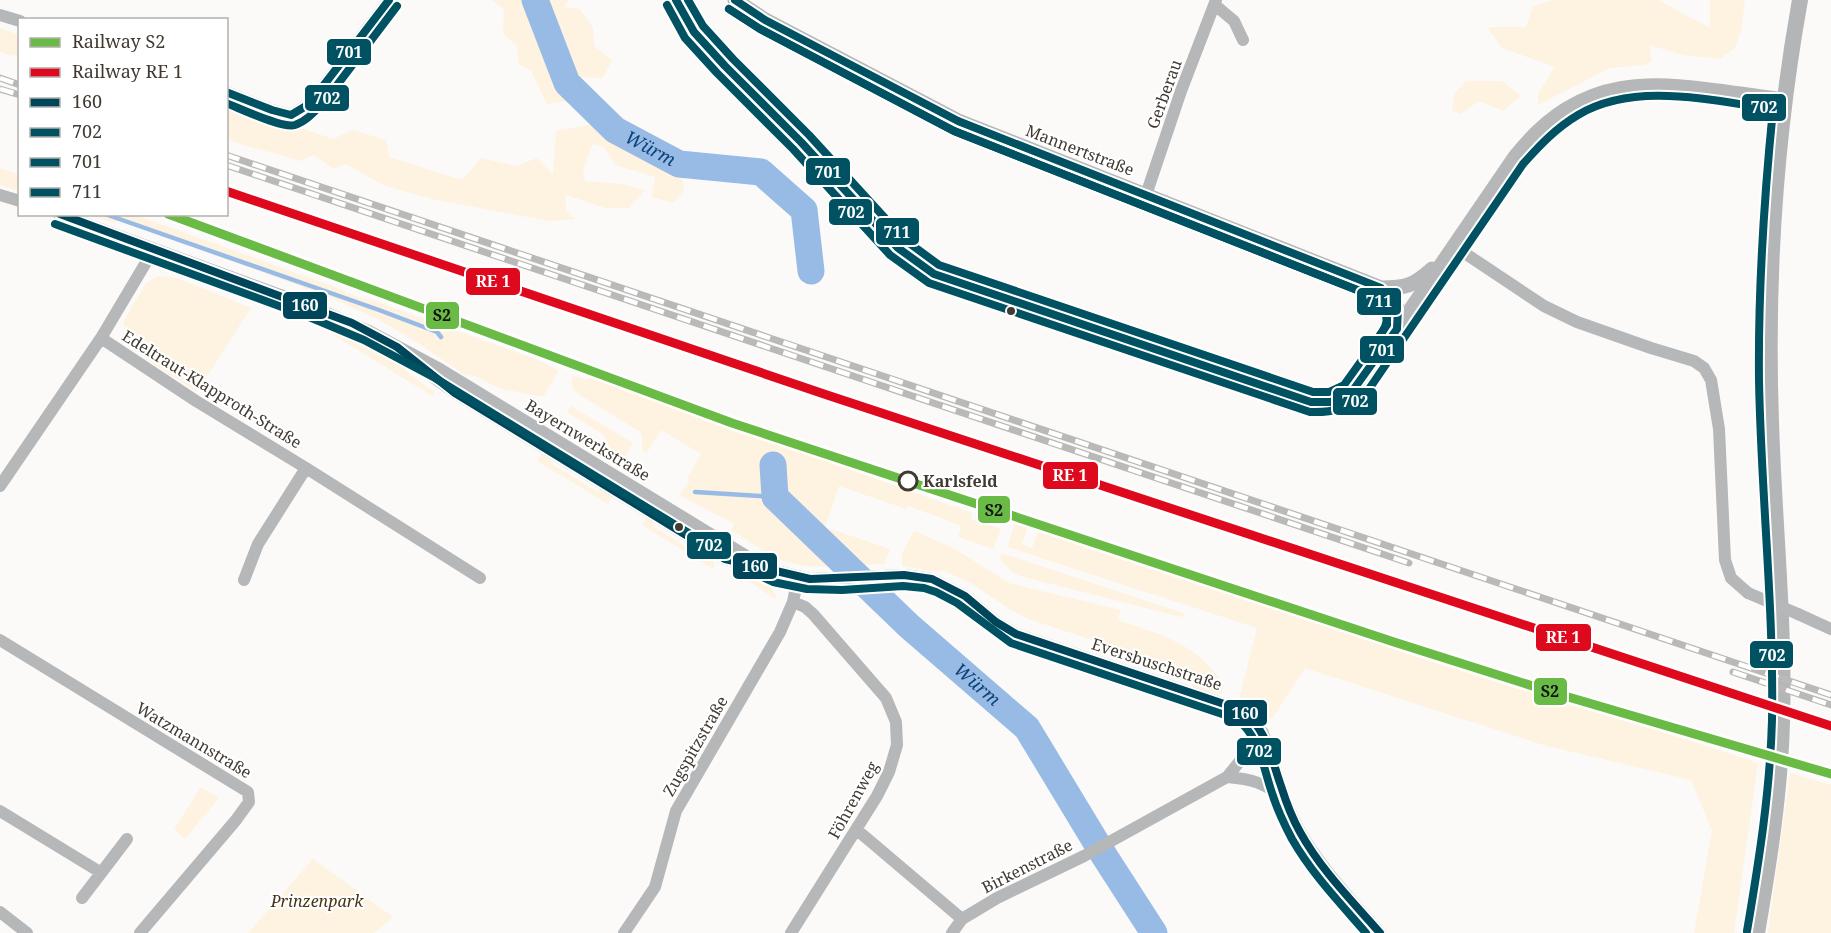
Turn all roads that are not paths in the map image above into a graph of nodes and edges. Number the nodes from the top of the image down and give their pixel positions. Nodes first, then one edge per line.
1 (389, 0) edge
2 (676, 0) edge
3 (735, 0) edge
4 (1800, 0) edge
5 (1215, 2) edge
6 (0, 15) edge
7 (18, 20) edge
8 (1243, 40) dead end
9 (228, 93) edge
10 (1784, 100) junction
11 (0, 195) edge
12 (1146, 195) junction
13 (18, 200) edge
14 (64, 216) edge
15 (1454, 246) junction
16 (154, 249) junction
17 (1381, 288) junction
18 (1397, 329) junction
19 (101, 338) junction
20 (306, 468) junction
21 (0, 486) edge
22 (798, 577) junction
23 (882, 577) joint
24 (480, 578) dead end
25 (244, 580) dead end
26 (793, 602) junction
27 (1831, 629) edge
28 (0, 640) edge
29 (1263, 733) junction
30 (1227, 777) junction
31 (1285, 800) junction
32 (0, 811) edge
33 (857, 830) junction
34 (127, 839) dead end
35 (100, 872) junction
36 (82, 898) dead end
37 (0, 912) edge
38 (962, 919) junction
39 (27, 933) edge
40 (140, 933) edge
41 (624, 933) edge
42 (791, 933) edge
43 (952, 933) edge
44 (1380, 933) edge
45 (1757, 933) edge

1 - 9 street
2 - 18 street
3 - 12 street, Mannertstraße
4 - 10 main road
5 - 8 street, Gerberau
5 - 12 street, Gerberau
6 - 7 street
10 - 15 street
10 - 45 main road
11 - 13 street
12 - 17 street, Mannertstraße
14 - 16 street, Bayernwerkstraße
15 - 17 street
15 - 18 street
15 - 27 street, bridge
16 - 19 street
16 - 22 street, Bayernwerkstraße
17 - 18 street
19 - 20 street, Edeltraut-Klapproth-Straße
19 - 21 street
20 - 24 street, Edeltraut-Klapproth-Straße
20 - 25 street, Edeltraut-Klapproth-Straße
22 - 23 street, Bayernwerkstraße
22 - 26 street, Zugspitzstraße
23 - 29 street, Eversbuschstraße
26 - 33 street, Föhrenweg
26 - 41 street, Zugspitzstraße
28 - 40 street, Watzmannstraße
29 - 30 street
29 - 31 street, Eversbuschstraße
30 - 31 street
30 - 38 street, Birkenstraße
31 - 44 street, Eversbuschstraße
32 - 35 street
33 - 38 street
33 - 42 street, Föhrenweg
34 - 35 street
35 - 36 street
37 - 39 street
38 - 43 street, Birkenstraße

